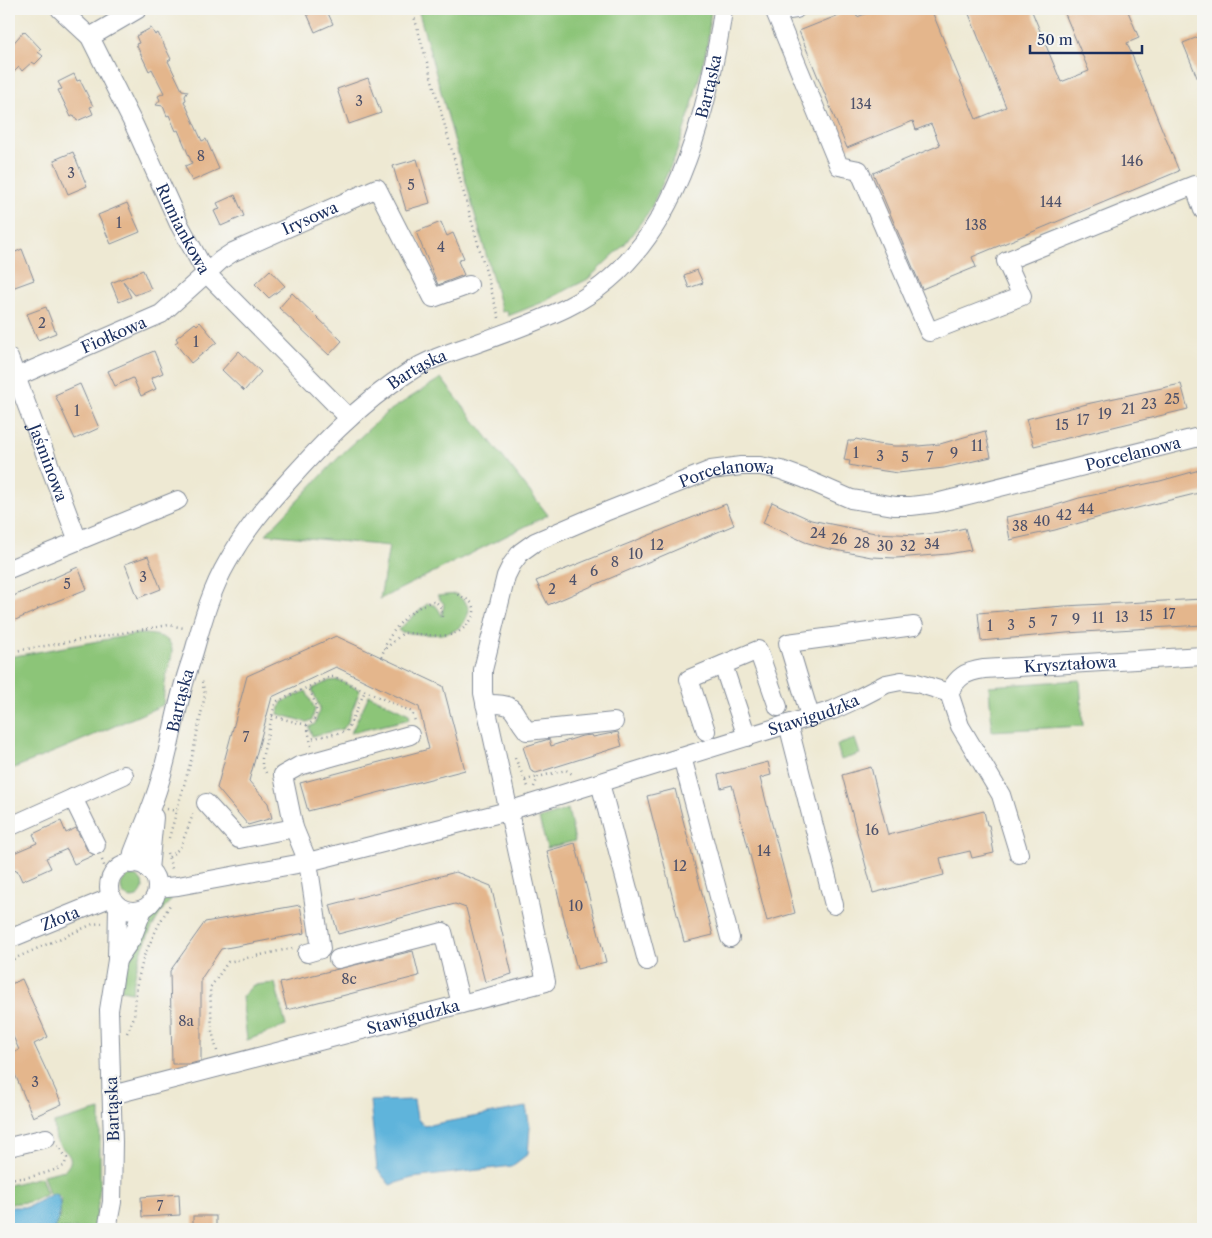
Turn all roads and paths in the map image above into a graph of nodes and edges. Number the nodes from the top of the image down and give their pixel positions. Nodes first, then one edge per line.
1 (60, 9) edge
2 (138, 9) edge
3 (412, 9) edge
4 (723, 9) edge
5 (774, 9) edge
6 (796, 9) edge
7 (90, 37) junction
8 (1203, 210) edge
9 (206, 273) junction
10 (469, 285) dead end
11 (503, 334) junction
12 (9, 358) edge
13 (12, 378) edge
14 (349, 418) junction
15 (1203, 436) edge
16 (178, 500) dead end
17 (78, 541) junction
18 (9, 569) edge
19 (456, 594) dead end
20 (442, 617) dead end
21 (914, 626) dead end
22 (200, 631) junction
23 (384, 650) junction
24 (9, 652) edge
25 (1203, 656) edge
26 (381, 657) dead end
27 (724, 664) junction
28 (201, 679) dead end
29 (309, 687) dead end
30 (365, 691) dead end
31 (949, 693) junction
32 (485, 704) junction
33 (778, 708) dead end
34 (272, 716) dead end
35 (810, 716) junction
36 (614, 722) dead end
37 (788, 724) junction
38 (307, 725) junction
39 (706, 731) dead end
40 (410, 735) dead end
41 (747, 737) junction
42 (310, 740) junction
43 (514, 757) dead end
44 (682, 757) junction
45 (315, 762) junction
46 (124, 775) dead end
47 (572, 775) dead end
48 (538, 777) junction
49 (524, 780) junction
50 (600, 783) junction
51 (73, 798) junction
52 (160, 800) junction
53 (200, 806) joint
54 (177, 811) junction
55 (508, 811) junction
56 (9, 827) edge
57 (294, 828) junction
58 (99, 853) joint
59 (1019, 854) dead end
60 (169, 857) junction
61 (308, 862) junction
62 (130, 864) junction
63 (105, 868) dead end
64 (149, 870) junction
65 (178, 876) dead end
66 (157, 888) junction
67 (115, 902) junction
68 (173, 902) dead end
69 (834, 904) dead end
70 (143, 909) junction
71 (101, 923) dead end
72 (730, 938) dead end
73 (9, 939) edge
74 (303, 950) joint
75 (338, 959) dead end
76 (118, 960) junction
77 (9, 961) edge
78 (647, 961) dead end
79 (461, 1004) junction
80 (125, 1038) dead end
81 (220, 1068) junction
82 (112, 1095) junction
83 (50, 1140) joint
84 (9, 1147) edge
85 (9, 1178) edge
86 (107, 1229) edge

1 - 7 street, Rumiankowa
2 - 7 street
3 - 11 path
4 - 11 street, Bartąska
5 - 6 street
5 - 8 street
7 - 9 street, Rumiankowa
9 - 10 street, Irysowa
9 - 13 street, Fiołkowa
9 - 14 street, Rumiankowa
11 - 14 street, Bartąska
12 - 13 street, Jaśminowa
13 - 17 street, Jaśminowa
14 - 22 street, Bartąska
15 - 32 street, Porcelanowa
16 - 17 street
17 - 18 street
19 - 23 path
20 - 23 path
21 - 35 street
22 - 24 path
22 - 52 street, Bartąska
23 - 26 path
25 - 31 street, Kryształowa
27 - 33 street
27 - 39 street
27 - 41 street
28 - 54 path
29 - 38 path
30 - 42 path
31 - 35 street, Stawigudzka
31 - 59 street
32 - 36 street
32 - 55 street, Porcelanowa
34 - 38 path
35 - 37 street, Stawigudzka
37 - 41 street, Stawigudzka
37 - 69 street
38 - 42 path
40 - 45 street
41 - 44 street, Stawigudzka
42 - 45 path
43 - 49 path
44 - 50 street, Stawigudzka
44 - 72 street
45 - 57 street
46 - 51 street
47 - 48 path
48 - 49 path
48 - 49 path
50 - 55 street, Stawigudzka
50 - 78 street
51 - 56 street
51 - 58 street
52 - 54 path
52 - 62 street, Bartąska
52 - 64 street, Bartąska
53 - 57 street
53 - 60 path
54 - 60 path
55 - 61 street, Stawigudzka
55 - 79 street, Stawigudzka
57 - 61 street
58 - 63 path
60 - 65 path
61 - 66 street, Stawigudzka
61 - 74 street
62 - 64 street
62 - 67 street, Bartąska
64 - 66 street, Bartąska
66 - 70 street, Bartąska
67 - 70 street
67 - 73 street, Złota
67 - 76 street, Bartąska
68 - 80 path
70 - 76 street, Bartąska
71 - 77 path
74 - 81 path
75 - 79 street
76 - 82 street, Bartąska
79 - 81 street, Stawigudzka
81 - 82 street, Stawigudzka
82 - 86 street, Bartąska
83 - 84 street
83 - 85 path

